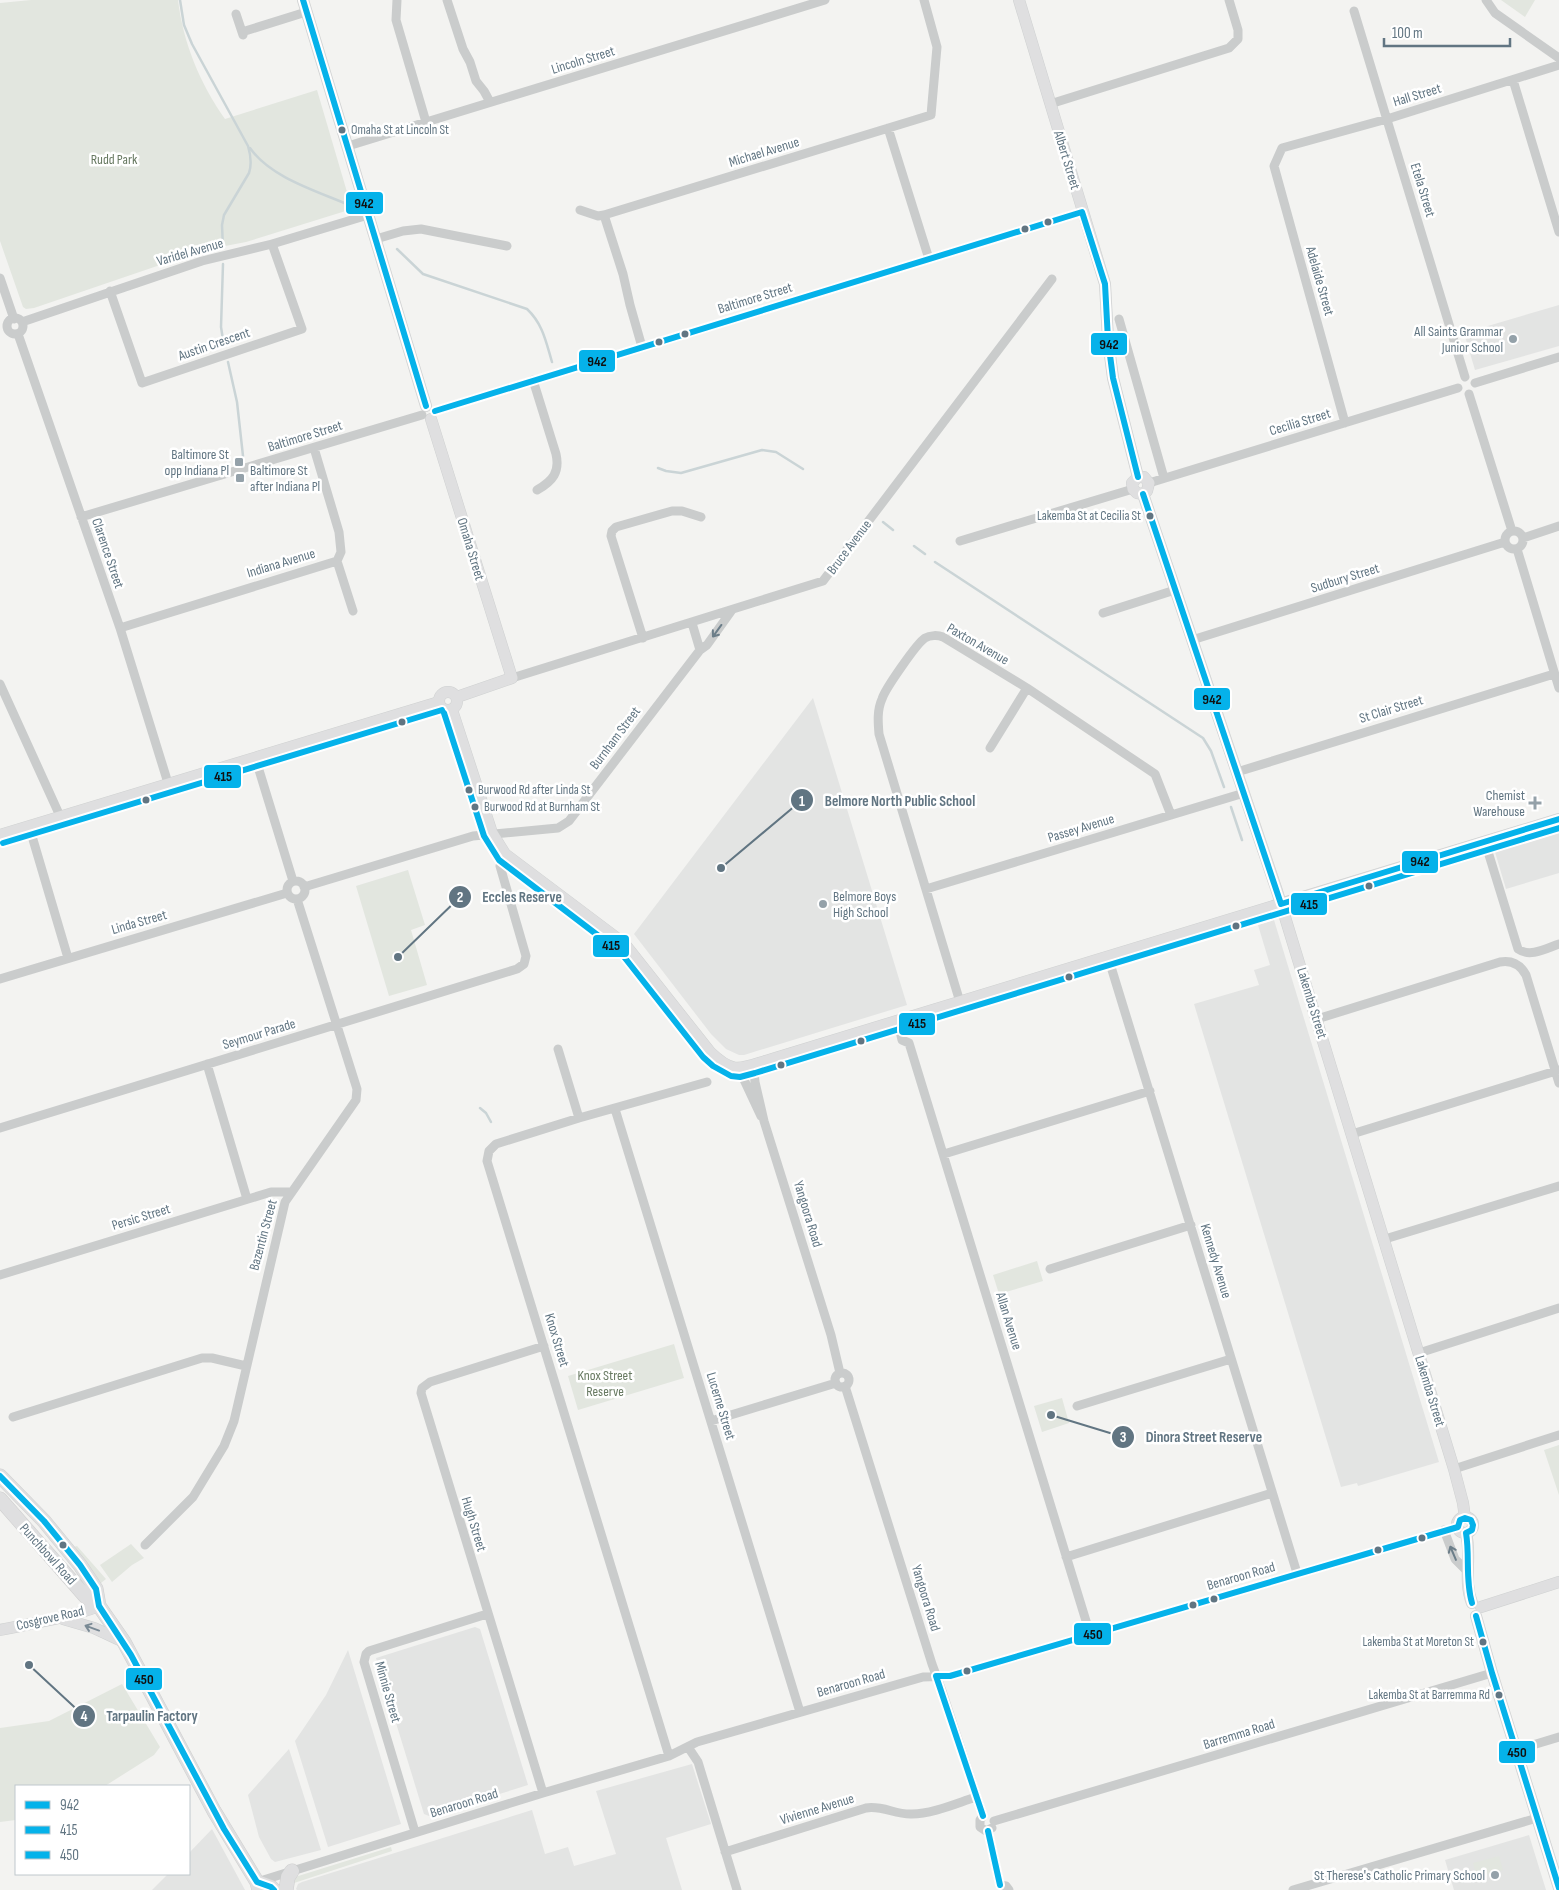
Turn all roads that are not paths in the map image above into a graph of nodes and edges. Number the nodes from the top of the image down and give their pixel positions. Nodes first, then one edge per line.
1 (302, 0) edge
2 (397, 0) edge
3 (447, 0) edge
4 (825, 0) edge
5 (924, 0) edge
6 (1018, 0) edge
7 (1229, 0) edge
8 (1486, 0) edge
9 (1354, 11) dead end
10 (306, 12) junction
11 (236, 14) dead end
12 (1559, 58) edge
13 (1559, 65) edge
14 (1514, 80) junction
15 (490, 102) junction
16 (1050, 104) junction
17 (1387, 119) junction
18 (426, 122) junction
19 (888, 128) junction
20 (348, 146) junction
21 (1282, 148) joint
22 (580, 210) dead end
23 (1082, 212) junction
24 (368, 215) junction
25 (604, 215) junction
26 (1559, 232) edge
27 (376, 239) junction
28 (272, 244) junction
29 (507, 246) dead end
30 (929, 260) junction
31 (0, 278) edge
32 (1052, 279) dead end
33 (110, 291) junction
34 (1120, 319) dead end
35 (18, 320) junction
36 (13, 332) junction
37 (0, 335) edge
38 (642, 347) junction
39 (1559, 358) edge
40 (1465, 377) junction
41 (533, 380) junction
42 (1475, 383) junction
43 (1458, 388) junction
44 (1469, 394) junction
45 (429, 413) junction
46 (1345, 423) junction
47 (314, 448) junction
48 (1138, 477) junction
49 (1164, 478) junction
50 (1150, 483) junction
51 (537, 490) dead end
52 (1138, 491) junction
53 (81, 517) junction
54 (701, 517) dead end
55 (1559, 526) edge
56 (1512, 531) junction
57 (1522, 538) junction
58 (960, 541) dead end
59 (1505, 542) junction
60 (1517, 549) junction
61 (337, 561) junction
62 (1175, 590) junction
63 (732, 610) junction
64 (354, 611) dead end
65 (1103, 613) dead end
66 (692, 623) junction
67 (120, 628) junction
68 (643, 638) junction
69 (1192, 640) junction
70 (700, 650) junction
71 (1554, 674) junction
72 (512, 678) junction
73 (0, 684) edge
74 (1027, 688) junction
75 (1559, 688) edge
76 (457, 697) junction
77 (439, 702) junction
78 (452, 710) junction
79 (990, 748) dead end
80 (255, 756) junction
81 (1237, 772) junction
82 (168, 783) junction
83 (1244, 793) junction
84 (1171, 815) junction
85 (60, 816) junction
86 (1559, 819) edge
87 (29, 826) junction
88 (492, 834) junction
89 (0, 835) edge
90 (1485, 842) junction
91 (505, 854) junction
92 (293, 881) junction
93 (304, 887) junction
94 (926, 889) junction
95 (287, 893) junction
96 (297, 899) junction
97 (1281, 904) junction
98 (1559, 944) edge
99 (1108, 957) junction
100 (68, 958) junction
101 (0, 979) edge
102 (960, 1002) junction
103 (1317, 1019) junction
104 (894, 1022) junction
105 (338, 1024) junction
106 (558, 1049) dead end
107 (208, 1064) junction
108 (756, 1064) junction
109 (739, 1069) junction
110 (1557, 1070) edge
111 (707, 1082) dead end
112 (1559, 1083) edge
113 (1150, 1091) junction
114 (615, 1109) junction
115 (579, 1118) junction
116 (764, 1121) junction
117 (0, 1128) edge
118 (1352, 1134) junction
119 (944, 1154) junction
120 (1559, 1186) edge
121 (290, 1192) junction
122 (247, 1199) junction
123 (1191, 1225) junction
124 (1385, 1239) junction
125 (1050, 1270) dead end
126 (0, 1274) edge
127 (1559, 1308) edge
128 (544, 1346) junction
129 (1419, 1353) junction
130 (1231, 1359) junction
131 (246, 1366) junction
132 (840, 1373) junction
133 (836, 1383) junction
134 (845, 1386) junction
135 (1077, 1406) dead end
136 (13, 1417) dead end
137 (711, 1421) junction
138 (1559, 1436) edge
139 (1454, 1469) junction
140 (0, 1476) edge
141 (1272, 1493) junction
142 (1, 1502) edge
143 (1463, 1526) junction
144 (1444, 1530) junction
145 (145, 1545) dead end
146 (1066, 1557) junction
147 (1467, 1571) junction
148 (1297, 1574) junction
149 (1559, 1582) edge
150 (100, 1606) junction
151 (1476, 1609) junction
152 (487, 1614) junction
153 (59, 1618) junction
154 (0, 1630) edge
155 (1090, 1634) junction
156 (128, 1648) junction
157 (1492, 1673) junction
158 (936, 1676) junction
159 (800, 1712) junction
160 (1559, 1737) edge
161 (688, 1747) junction
162 (1516, 1750) junction
163 (669, 1756) junction
164 (543, 1793) junction
165 (976, 1797) junction
166 (983, 1816) junction
167 (1537, 1818) junction
168 (994, 1821) junction
169 (988, 1831) junction
170 (415, 1832) junction
171 (725, 1852) junction
172 (292, 1871) junction
173 (258, 1886) edge
174 (997, 1887) edge
175 (1559, 1888) edge
176 (274, 1890) edge
177 (286, 1890) edge
178 (737, 1890) edge
179 (1009, 1890) edge
180 (1293, 1890) edge

1 - 10 main road, Omaha Street
2 - 18 street
3 - 15 street
4 - 15 street, Lincoln Street
5 - 19 street, Michael Avenue
6 - 16 main road, Albert Street
7 - 16 street
8 - 12 street
9 - 17 street, Etela Street
10 - 11 street
10 - 20 main road, Omaha Street
13 - 14 street, Hall Street
14 - 17 street, Hall Street
14 - 26 street
15 - 18 street, Lincoln Street
16 - 23 main road, Albert Street
17 - 21 street, Hall Street
17 - 40 street, Etela Street
18 - 20 street, Lincoln Street
19 - 25 street, Michael Avenue
19 - 30 street
20 - 24 main road, Omaha Street
21 - 46 street, Adelaide Street
22 - 25 street, Michael Avenue
23 - 30 street, Baltimore Street
23 - 48 main road, Albert Street
24 - 27 main road, Omaha Street
24 - 28 street, Varidel Avenue
25 - 38 street
27 - 29 street
27 - 45 main road, Omaha Street
28 - 33 street, Varidel Avenue
28 - 33 street, Austin Crescent
30 - 38 street, Baltimore Street
31 - 35 street
32 - 63 street, Bruce Avenue
33 - 35 street, Varidel Avenue
34 - 49 street
35 - 36 street
35 - 36 street
36 - 37 street
36 - 53 street, Clarence Street
38 - 41 street, Baltimore Street
39 - 42 street
40 - 42 street
40 - 43 street
41 - 45 street, Baltimore Street
41 - 51 street
42 - 44 street
43 - 44 street
43 - 46 street, Cecilia Street
44 - 56 street
45 - 47 street, Baltimore Street
45 - 72 main road, Omaha Street
46 - 49 street, Cecilia Street
47 - 53 street, Baltimore Street
47 - 61 street, Indiana Avenue
48 - 50 main road
48 - 52 main road
49 - 50 street, Cecilia Street
50 - 52 main road
52 - 58 street
52 - 62 main road, Lakemba Street
53 - 67 street, Clarence Street
54 - 68 street
55 - 57 street
56 - 57 street
56 - 59 street
57 - 60 street
59 - 60 street
59 - 69 street, Sudbury Street
60 - 71 street
61 - 64 street
61 - 67 street, Indiana Avenue
62 - 65 street
62 - 69 main road, Lakemba Street
63 - 66 street, Bruce Avenue
63 -> 70 street, Burnham Street
66 - 68 street, Bruce Avenue
66 - 70 street
67 - 82 street, Clarence Street
68 - 72 street, Bruce Avenue
69 - 81 main road, Lakemba Street
70 - 88 street, Burnham Street
71 - 75 street
71 - 81 street, St Clair Street
72 - 76 main road, Bruce Avenue
73 - 85 street
74 - 79 street
74 - 84 street, Paxton Avenue
74 - 94 street, Paxton Avenue
76 - 77 main road
76 - 78 main road
77 - 78 main road
77 - 80 main road
78 - 88 main road
80 - 82 main road
80 - 92 street
81 - 83 main road, Lakemba Street
82 - 85 main road
83 - 84 street, Passey Avenue
83 - 97 main road, Lakemba Street
84 - 94 street, Passey Avenue
85 - 87 main road
86 - 90 main road
87 - 89 main road
87 - 100 street
88 - 91 main road
88 - 93 street
90 - 97 main road
90 - 98 street
91 - 105 street, Seymour Parade
91 - 109 main road
92 - 93 street
92 - 95 street
93 - 96 street
94 - 102 street, Paxton Avenue
95 - 96 street
95 - 100 street, Linda Street
96 - 105 street, Bazentin Street
97 - 99 main road
97 - 103 main road, Lakemba Street
99 - 102 main road
99 - 113 street, Kennedy Avenue
100 - 101 street, Linda Street
102 - 104 main road
103 - 110 street
103 - 118 main road, Lakemba Street
104 - 108 main road
104 - 119 street, Allan Avenue
105 - 107 street, Seymour Parade
105 - 121 street, Bazentin Street
106 - 115 street
107 - 117 street, Seymour Parade
107 - 122 street
108 - 109 main road
108 - 116 street, Yangoora Road
109 - 116 street, Yangoora Road
110 - 112 street
110 - 118 street
111 - 114 street, Knox Street
113 - 119 street
113 - 123 street, Kennedy Avenue
114 - 115 street, Knox Street
114 - 137 street, Lucerne Street
115 - 128 street, Knox Street
116 - 132 street, Yangoora Road
118 - 124 main road, Lakemba Street
119 - 146 street, Allan Avenue
120 - 124 street
121 - 122 street, Persic Street
121 - 131 street, Bazentin Street
122 - 126 street, Persic Street
123 - 125 street
123 - 130 street, Kennedy Avenue
124 - 129 main road, Lakemba Street
127 - 129 street
128 - 152 street, Hugh Street
128 - 163 street, Knox Street
129 - 139 main road, Lakemba Street
130 - 135 street
130 - 141 street, Kennedy Avenue
131 - 136 street
131 - 145 street, Bazentin Street
132 - 133 street
132 - 134 street
133 - 134 street
133 - 137 street
134 - 158 street, Yangoora Road
137 - 159 street, Lucerne Street
138 - 139 street
139 - 143 main road, Lakemba Street
140 - 150 main road, Punchbowl Road
141 - 146 street
141 - 148 street, Kennedy Avenue
142 - 150 main road, Punchbowl Road
143 - 144 street, Benaroon Road
143 - 147 main road, Lakemba Street
147 -> 144 street
144 - 148 street, Benaroon Road
146 - 155 street, Allan Avenue
147 - 151 main road, Lakemba Street
148 - 155 street, Benaroon Road
149 - 151 main road
150 - 153 main road, Cosgrove Road
150 - 156 main road, Punchbowl Road
151 - 157 main road, Lakemba Street
152 - 164 street, Hugh Street
152 - 170 street, Minnie Street
153 - 154 main road, Cosgrove Road
156 -> 153 main road
155 - 158 street, Benaroon Road
156 - 173 main road, Punchbowl Road
157 - 162 main road, Lakemba Street
157 - 168 street, Barremma Road
158 - 159 street, Benaroon Road
158 - 165 street, Yangoora Road
159 - 161 street, Benaroon Road
160 - 162 street
161 - 163 street, Benaroon Road
161 - 171 street
162 - 167 main road, Lakemba Street
163 - 164 street, Benaroon Road
164 - 170 street, Benaroon Road
165 - 166 street, Yangoora Road
165 - 171 street, Vivienne Avenue
166 - 168 street
166 - 169 street, Yangoora Road
167 - 175 main road, Lakemba Street
167 - 180 street
168 - 169 street
169 - 174 street, Yangoora Road
170 - 172 street, Benaroon Road
171 - 178 street
172 - 173 street, Benaroon Road
172 - 177 main road
173 - 176 main road
174 - 179 street

